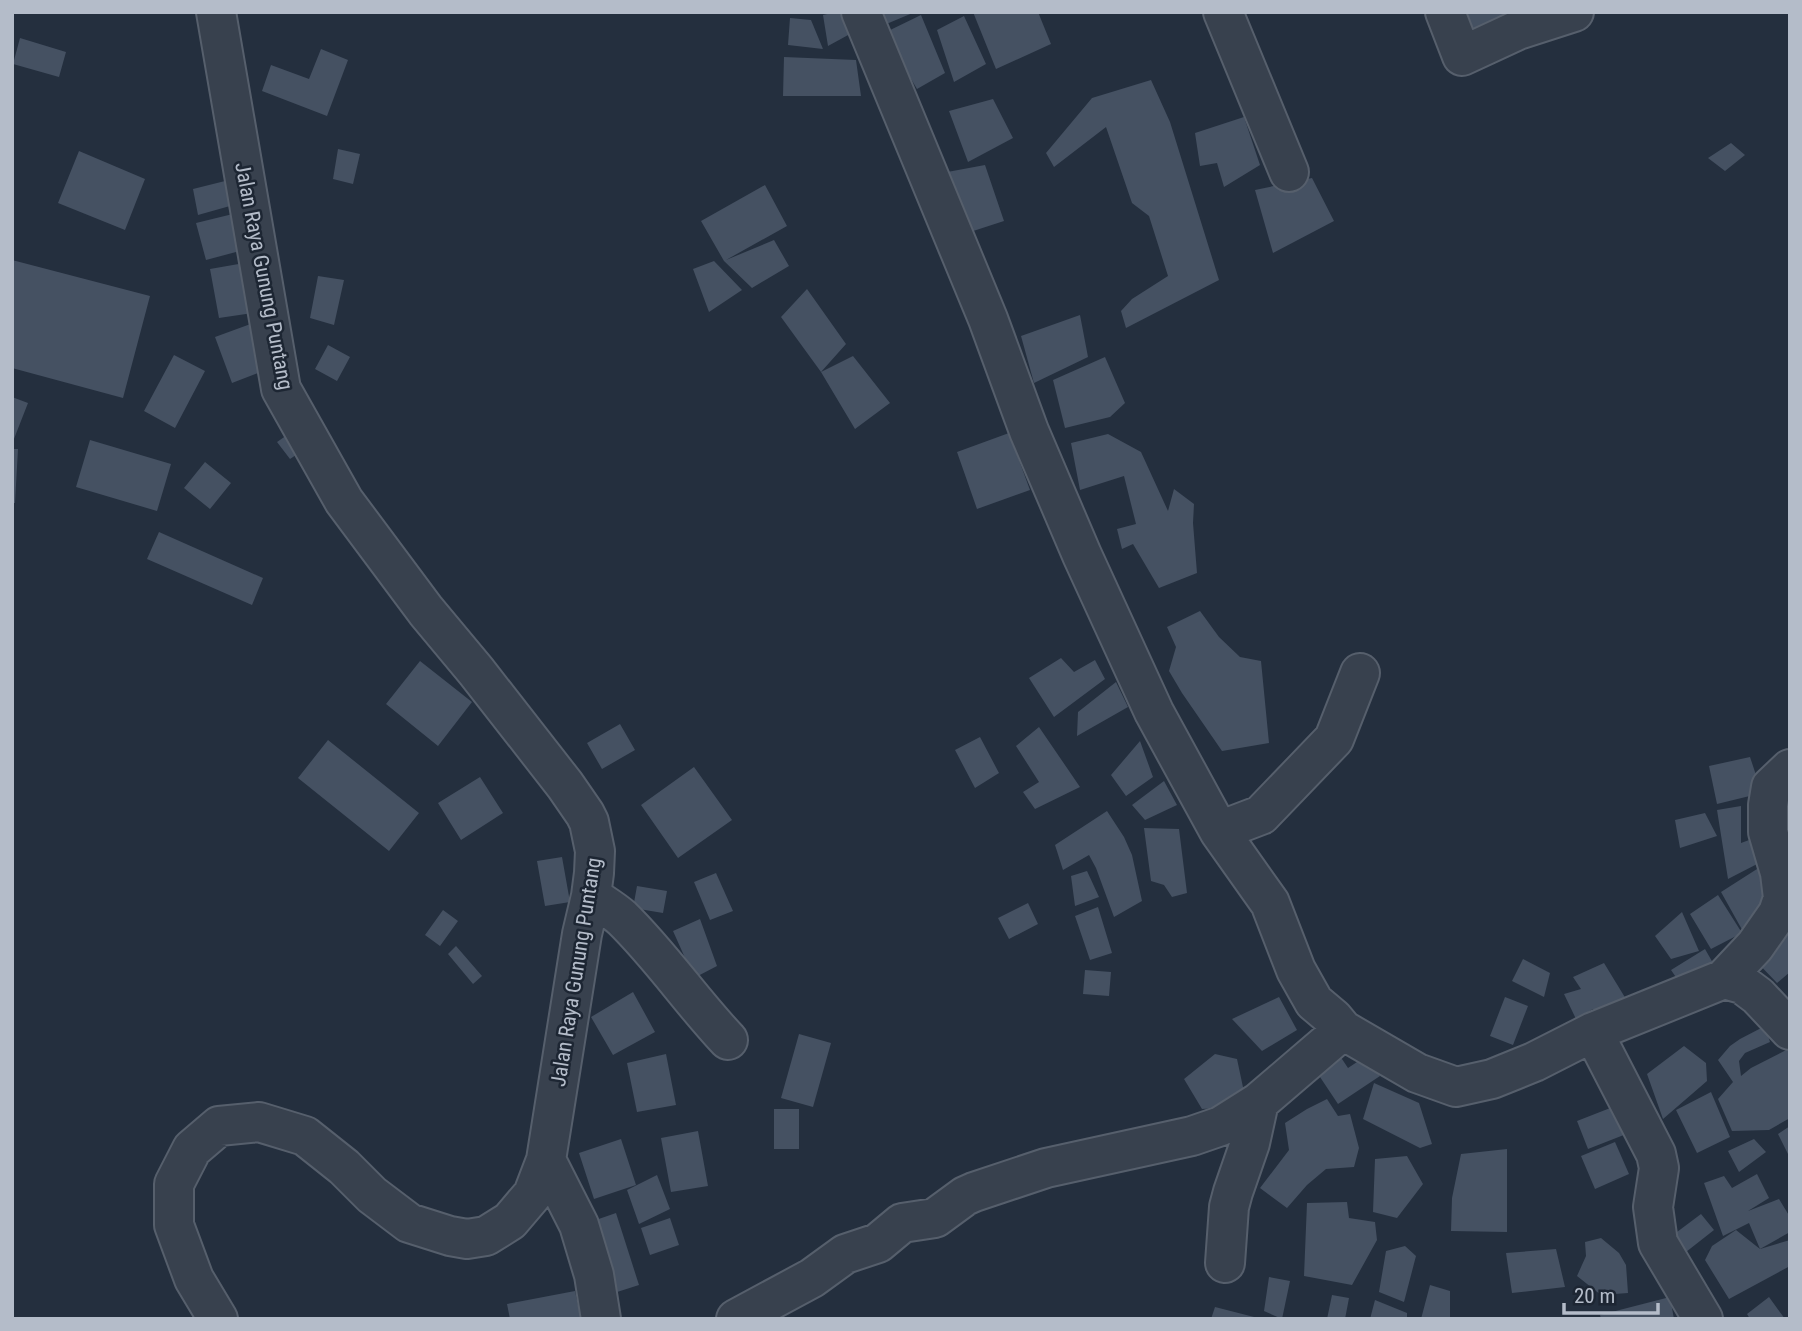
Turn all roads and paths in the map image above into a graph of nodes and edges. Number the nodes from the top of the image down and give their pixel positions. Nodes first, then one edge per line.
1 (216, 12) edge
2 (861, 12) edge
3 (1445, 12) edge
4 (1574, 12) edge
5 (1235, 15) edge
6 (1289, 172) dead end
7 (1360, 673) dead end
8 (1790, 769) edge
9 (1219, 831) junction
10 (591, 896) junction
11 (1724, 979) junction
12 (1343, 1030) junction
13 (1790, 1030) edge
14 (1593, 1032) junction
15 (728, 1040) dead end
16 (1259, 1102) junction
17 (547, 1160) junction
18 (1225, 1263) dead end
19 (218, 1319) edge
20 (601, 1319) edge
21 (736, 1319) edge
22 (1703, 1319) edge

1 - 10 street, Jalan Raya Gunung Puntang
2 - 9 street
3 - 4 street
5 - 6 street
7 - 9 street
8 - 11 street
9 - 12 street
10 - 15 street
10 - 17 street, Jalan Raya Gunung Puntang
11 - 13 street
11 - 14 street
12 - 14 street
12 - 16 street
14 - 22 street
16 - 18 street
16 - 21 street
17 - 19 street, Jalan Raya Gunung Puntang
17 - 20 street

